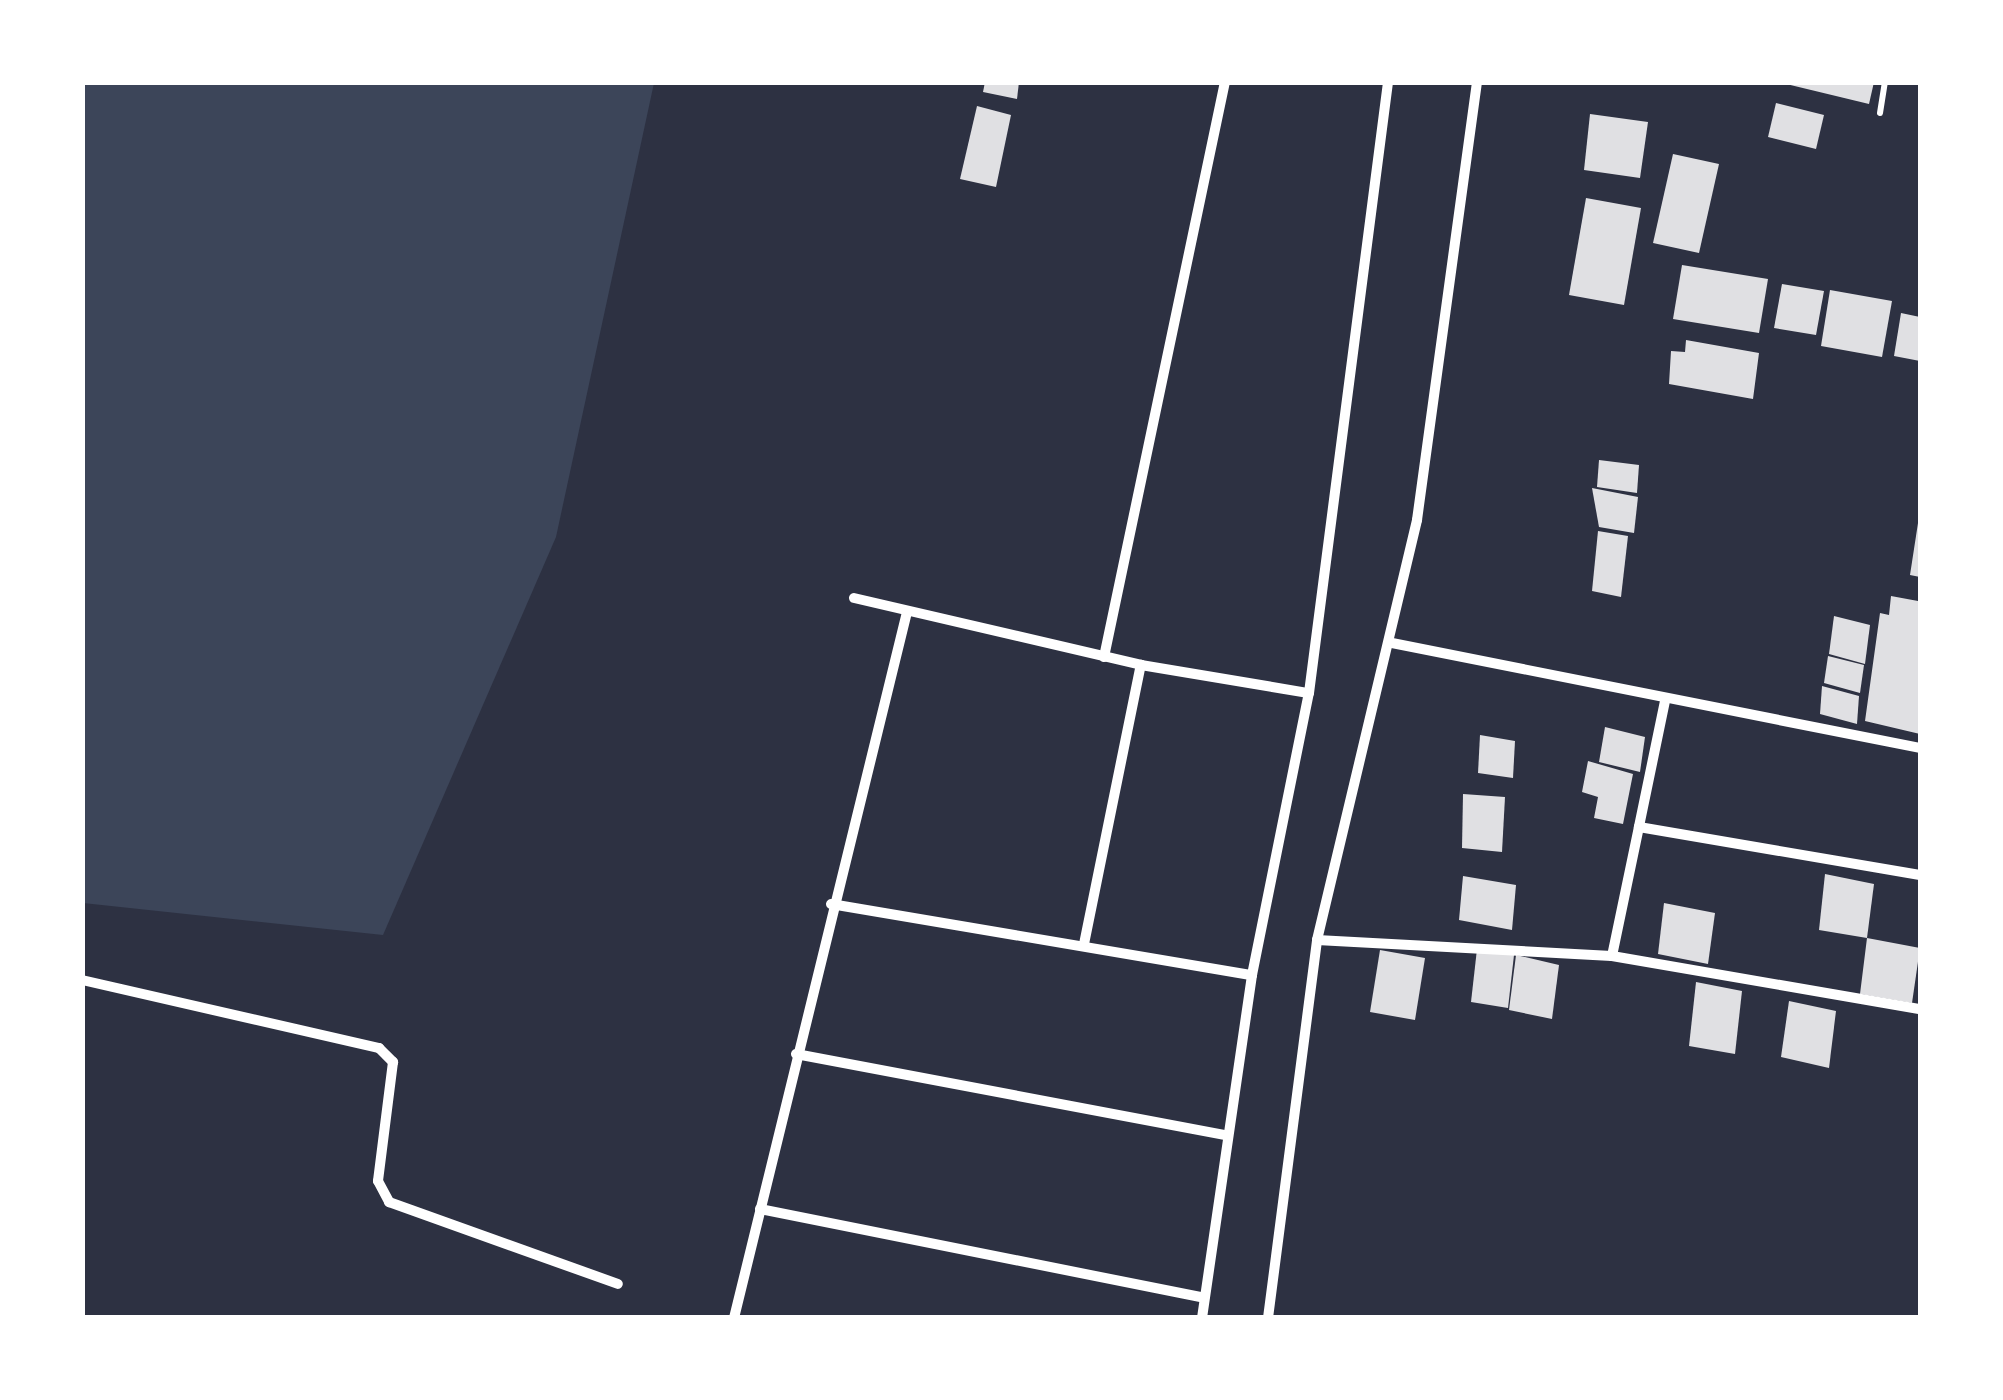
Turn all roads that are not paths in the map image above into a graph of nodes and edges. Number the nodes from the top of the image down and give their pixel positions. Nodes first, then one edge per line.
1 (1225, 82) edge
2 (1388, 82) edge
3 (1477, 82) edge
4 (854, 598) dead end
5 (907, 612) junction
6 (1392, 643) junction
7 (1104, 657) junction
8 (1142, 665) junction
9 (1310, 693) junction
10 (1664, 702) junction
11 (1920, 748) edge
12 (1639, 827) junction
13 (1920, 875) edge
14 (831, 904) junction
15 (1317, 940) junction
16 (1084, 944) junction
17 (1612, 956) junction
18 (1252, 976) junction
19 (82, 980) edge
20 (1920, 1009) edge
21 (796, 1054) junction
22 (1225, 1135) junction
23 (760, 1209) junction
24 (618, 1284) dead end
25 (1204, 1298) junction
26 (734, 1318) edge
27 (1202, 1318) edge
28 (1268, 1318) edge

1 - 7 street
2 - 9 street
3 - 6 street
4 - 5 street
5 - 7 street
5 - 14 street
6 - 10 street
6 - 15 street
7 - 8 street
8 - 9 street
8 - 16 street
9 - 18 street
10 - 11 street
10 - 12 street
12 - 13 street
12 - 17 street
14 - 16 street
14 - 21 street
15 - 17 street
15 - 28 street
16 - 18 street
17 - 20 street
18 - 22 street
19 - 24 street
21 - 22 street
21 - 23 street
22 - 25 street
23 - 25 street
23 - 26 street
25 - 27 street

